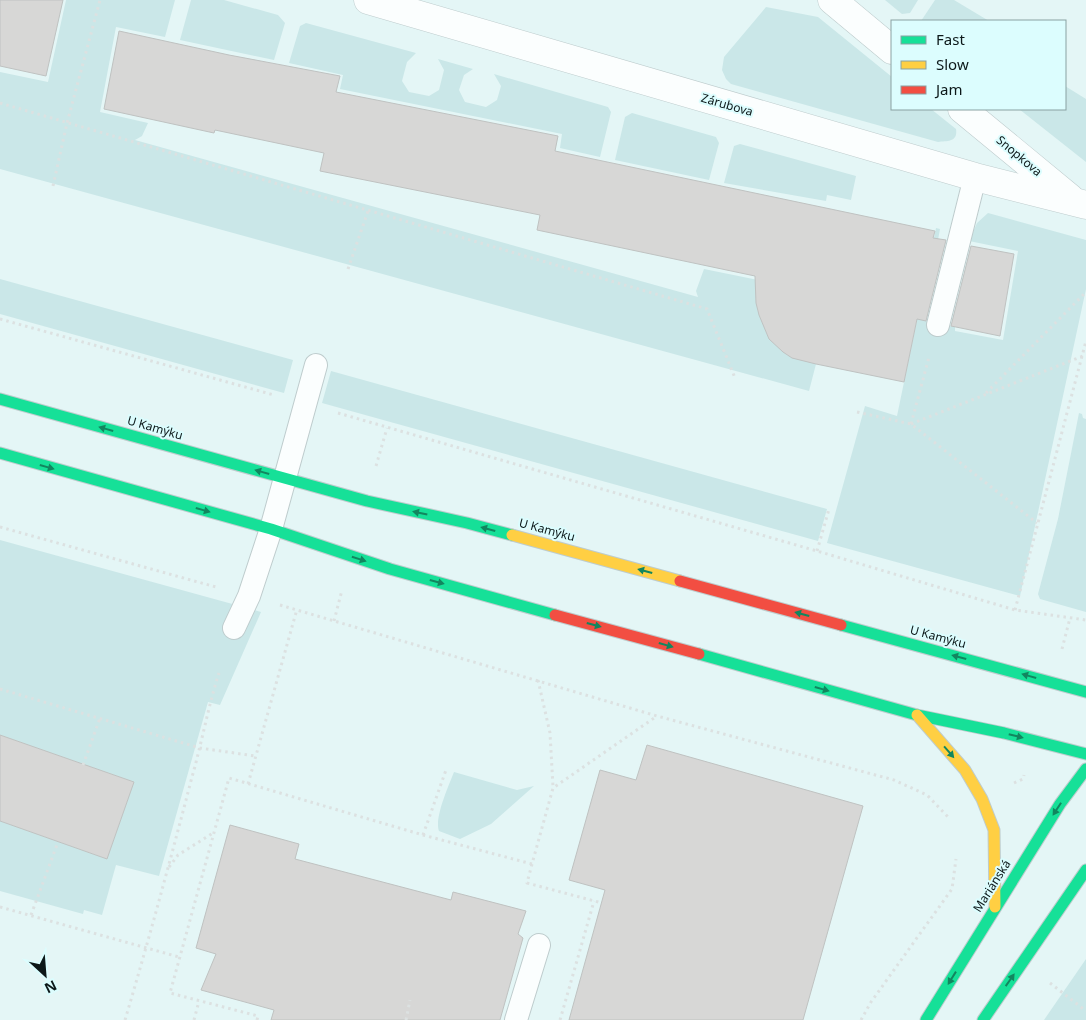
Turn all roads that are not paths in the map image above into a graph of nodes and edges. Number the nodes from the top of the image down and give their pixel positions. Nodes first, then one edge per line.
1 (832, 0) edge
2 (383, 2) edge
3 (891, 49) edge
4 (963, 110) edge
5 (975, 176) junction
6 (1081, 204) edge
7 (938, 325) road end
8 (316, 365) dead end
9 (0, 399) edge
10 (0, 454) edge
11 (284, 479) junction
12 (271, 529) junction
13 (234, 628) dead end
14 (1086, 692) edge
15 (917, 715) junction
16 (1086, 754) edge
17 (1086, 769) edge
18 (1086, 870) edge
19 (995, 907) junction
20 (539, 945) dead end
21 (516, 1020) edge
22 (926, 1020) edge
23 (983, 1020) edge

1 - 3 street
2 - 5 street, Zárubova
4 - 6 street, Snopkova
5 - 6 street, Zárubova
5 - 7 lane
8 - 11 lane
11 -> 9 street, U Kamýku
10 -> 12 street
11 - 12 lane
14 -> 11 street, U Kamýku
12 - 13 lane
12 -> 15 street
15 -> 16 street
15 -> 19 street
17 -> 19 street, Mariánská
23 -> 18 street
19 -> 22 street, Mariánská
20 - 21 lane

